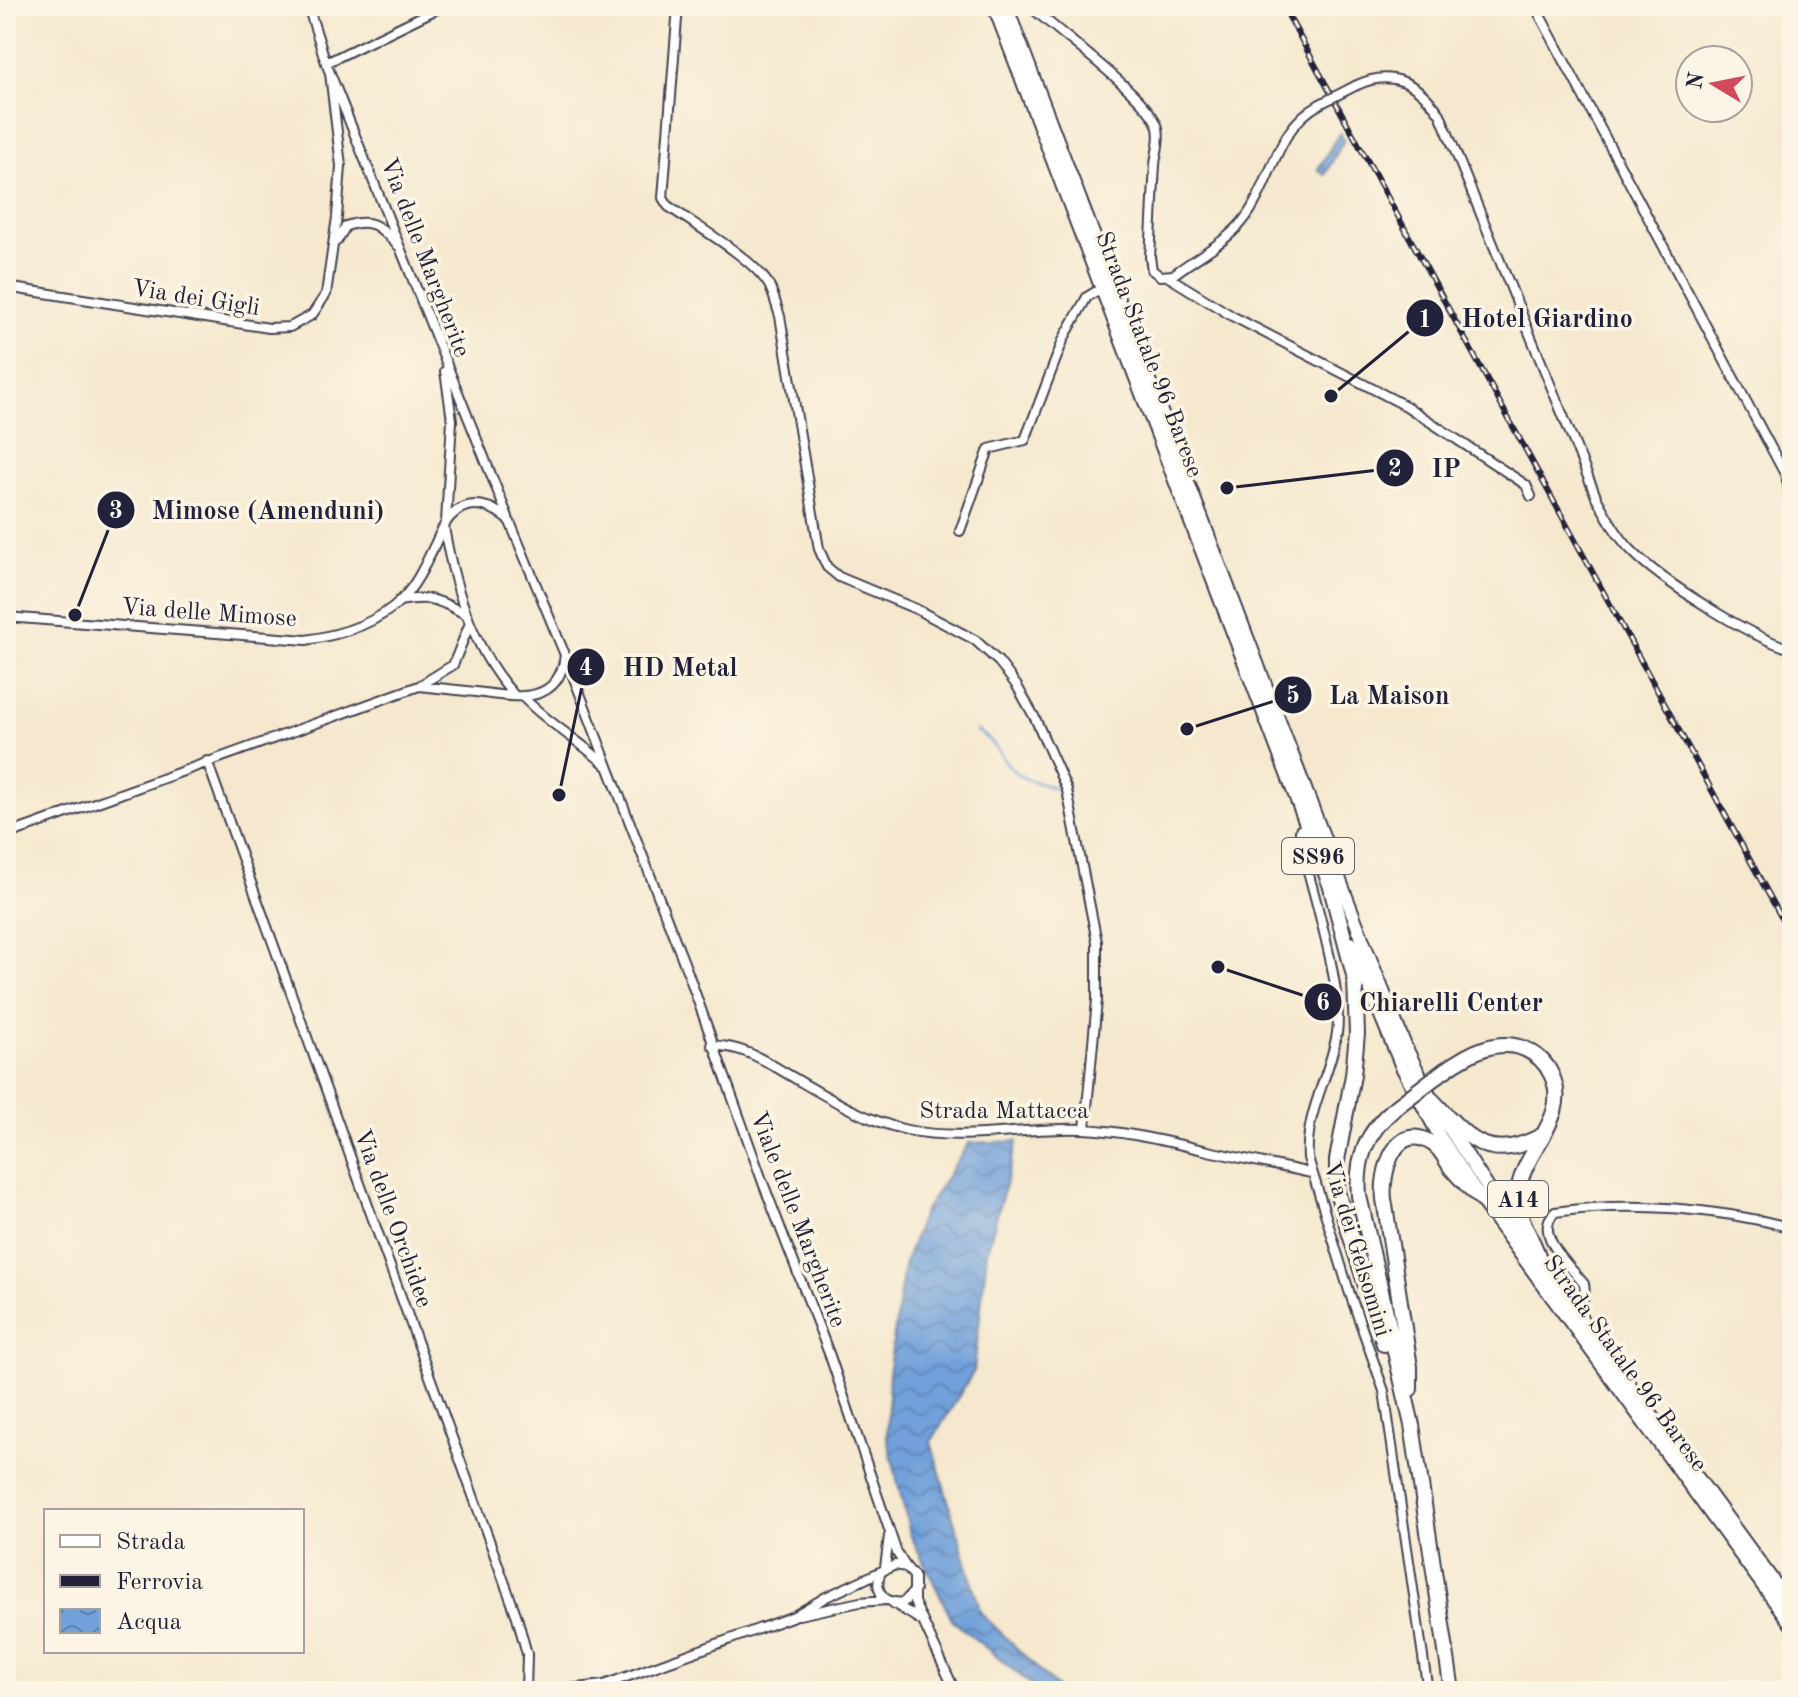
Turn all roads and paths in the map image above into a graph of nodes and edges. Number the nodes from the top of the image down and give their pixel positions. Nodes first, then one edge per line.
1 (308, 6) edge
2 (443, 6) edge
3 (678, 6) edge
4 (994, 6) edge
5 (1006, 6) edge
6 (1030, 6) edge
7 (1535, 6) edge
8 (328, 68) junction
9 (401, 250) junction
10 (333, 253) junction
11 (1167, 276) junction
12 (6, 287) edge
13 (1102, 288) junction
14 (439, 346) junction
15 (1531, 496) dead end
16 (1792, 506) edge
17 (510, 522) junction
18 (445, 524) junction
19 (960, 531) dead end
20 (399, 601) junction
21 (6, 617) edge
22 (469, 619) junction
23 (1792, 649) edge
24 (565, 655) junction
25 (419, 686) junction
26 (519, 696) junction
27 (207, 761) junction
28 (609, 769) junction
29 (1307, 827) junction
30 (6, 835) edge
31 (653, 885) joint
32 (1332, 892) junction
33 (712, 1045) junction
34 (1431, 1099) junction
35 (1085, 1129) junction
36 (1541, 1136) junction
37 (1311, 1173) junction
38 (1479, 1197) junction
39 (1792, 1228) edge
40 (1540, 1262) junction
41 (1575, 1309) junction
42 (1405, 1394) junction
43 (1412, 1425) junction
44 (888, 1524) junction
45 (906, 1567) junction
46 (883, 1570) junction
47 (915, 1589) junction
48 (889, 1601) junction
49 (1792, 1607) edge
50 (794, 1616) junction
51 (923, 1622) junction
52 (1792, 1625) edge
53 (1447, 1654) junction
54 (604, 1685) junction
55 (526, 1691) edge
56 (533, 1691) edge
57 (550, 1691) edge
58 (594, 1691) edge
59 (955, 1691) edge
60 (1428, 1691) edge
61 (1452, 1691) edge
62 (1462, 1691) edge

1 - 8 street, Via delle Margherite
2 - 8 street
3 - 35 street
4 - 13 main road, Strada Statale 96 Barese / SS96
5 - 34 main road, Strada Statale 96 Barese / SS96
6 - 11 street
7 - 16 street
8 - 9 street, Via delle Margherite
8 - 10 street, Via dei Gigli
9 - 10 street, Via dei Gigli
9 - 14 street, Via delle Margherite
10 - 12 street, Via dei Gigli
11 - 15 street
11 - 23 street, bridge
13 - 19 street
13 - 29 main road, Strada Statale 96 Barese / SS96
14 - 17 street, Via delle Margherite
14 - 18 street
17 - 18 street
17 - 24 street, Via delle Margherite
18 - 20 street
18 - 22 street
20 - 21 street, Via delle Mimose
20 - 22 street
22 - 25 street
22 - 26 street
24 - 26 street
24 - 28 street, Via delle Margherite
25 - 26 street
25 - 27 street
26 - 28 street
27 - 30 street
27 - 55 street, Via delle Orchidee
28 - 31 street, Via delle Margherite
29 - 32 main road, Strada Statale 96 Barese / SS96
29 - 37 street, Via dei Gelsomini
31 - 33 street, Viale delle Margherite
32 - 38 main road, Strada Statale 96 Barese / SS96
32 - 42 highway
33 - 35 street, Strada Mattacca
33 - 44 street, Viale delle Margherite
34 - 36 highway, A14
34 - 40 main road, Strada Statale 96 Barese / SS96
35 - 37 street, Strada Mattacca
36 - 40 highway, A14
36 - 42 highway, bridge
37 - 60 street, Via dei Gelsomini
38 - 43 highway
38 - 52 main road, Strada Statale 96 Barese / SS96
39 - 41 street
40 - 41 main road, Strada Statale 96 Barese / SS96
41 - 49 main road, Strada Statale 96 Barese / SS96
42 - 43 highway
43 - 53 highway
44 - 45 street, Viale delle Margherite
44 - 46 street
45 - 46 street
45 - 47 street
46 - 48 street
46 - 50 street
47 - 48 street
47 - 51 street
48 - 50 street
48 - 51 street
50 - 54 street
51 - 59 street
53 - 61 highway
53 - 62 highway
54 - 57 street
54 - 58 street
56 - 57 street

